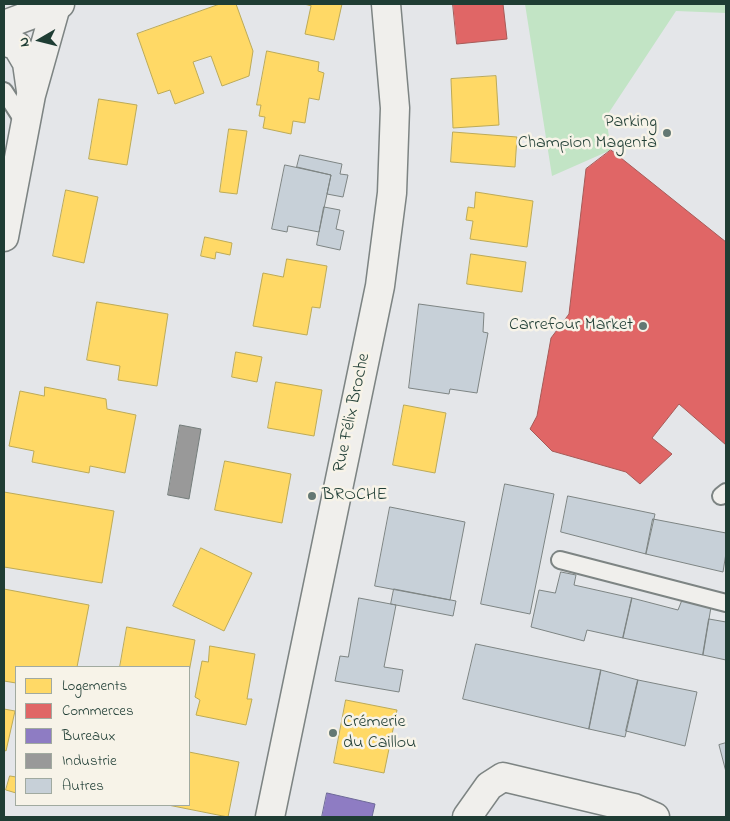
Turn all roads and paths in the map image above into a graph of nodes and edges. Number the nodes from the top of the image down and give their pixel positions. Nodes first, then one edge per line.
1 (386, 4) edge
2 (58, 5) edge
3 (4, 26) edge
4 (4, 41) edge
5 (4, 91) edge
6 (31, 95) junction
7 (26, 125) junction
8 (4, 237) edge
9 (560, 560) dead end
10 (726, 603) edge
11 (270, 817) edge
12 (467, 817) edge
13 (655, 817) edge

1 - 11 street, Rue Félix Broche
2 - 3 street
2 - 6 street
4 - 6 street
5 - 7 lane
6 - 7 street
7 - 8 street
9 - 10 lane
12 - 13 street

